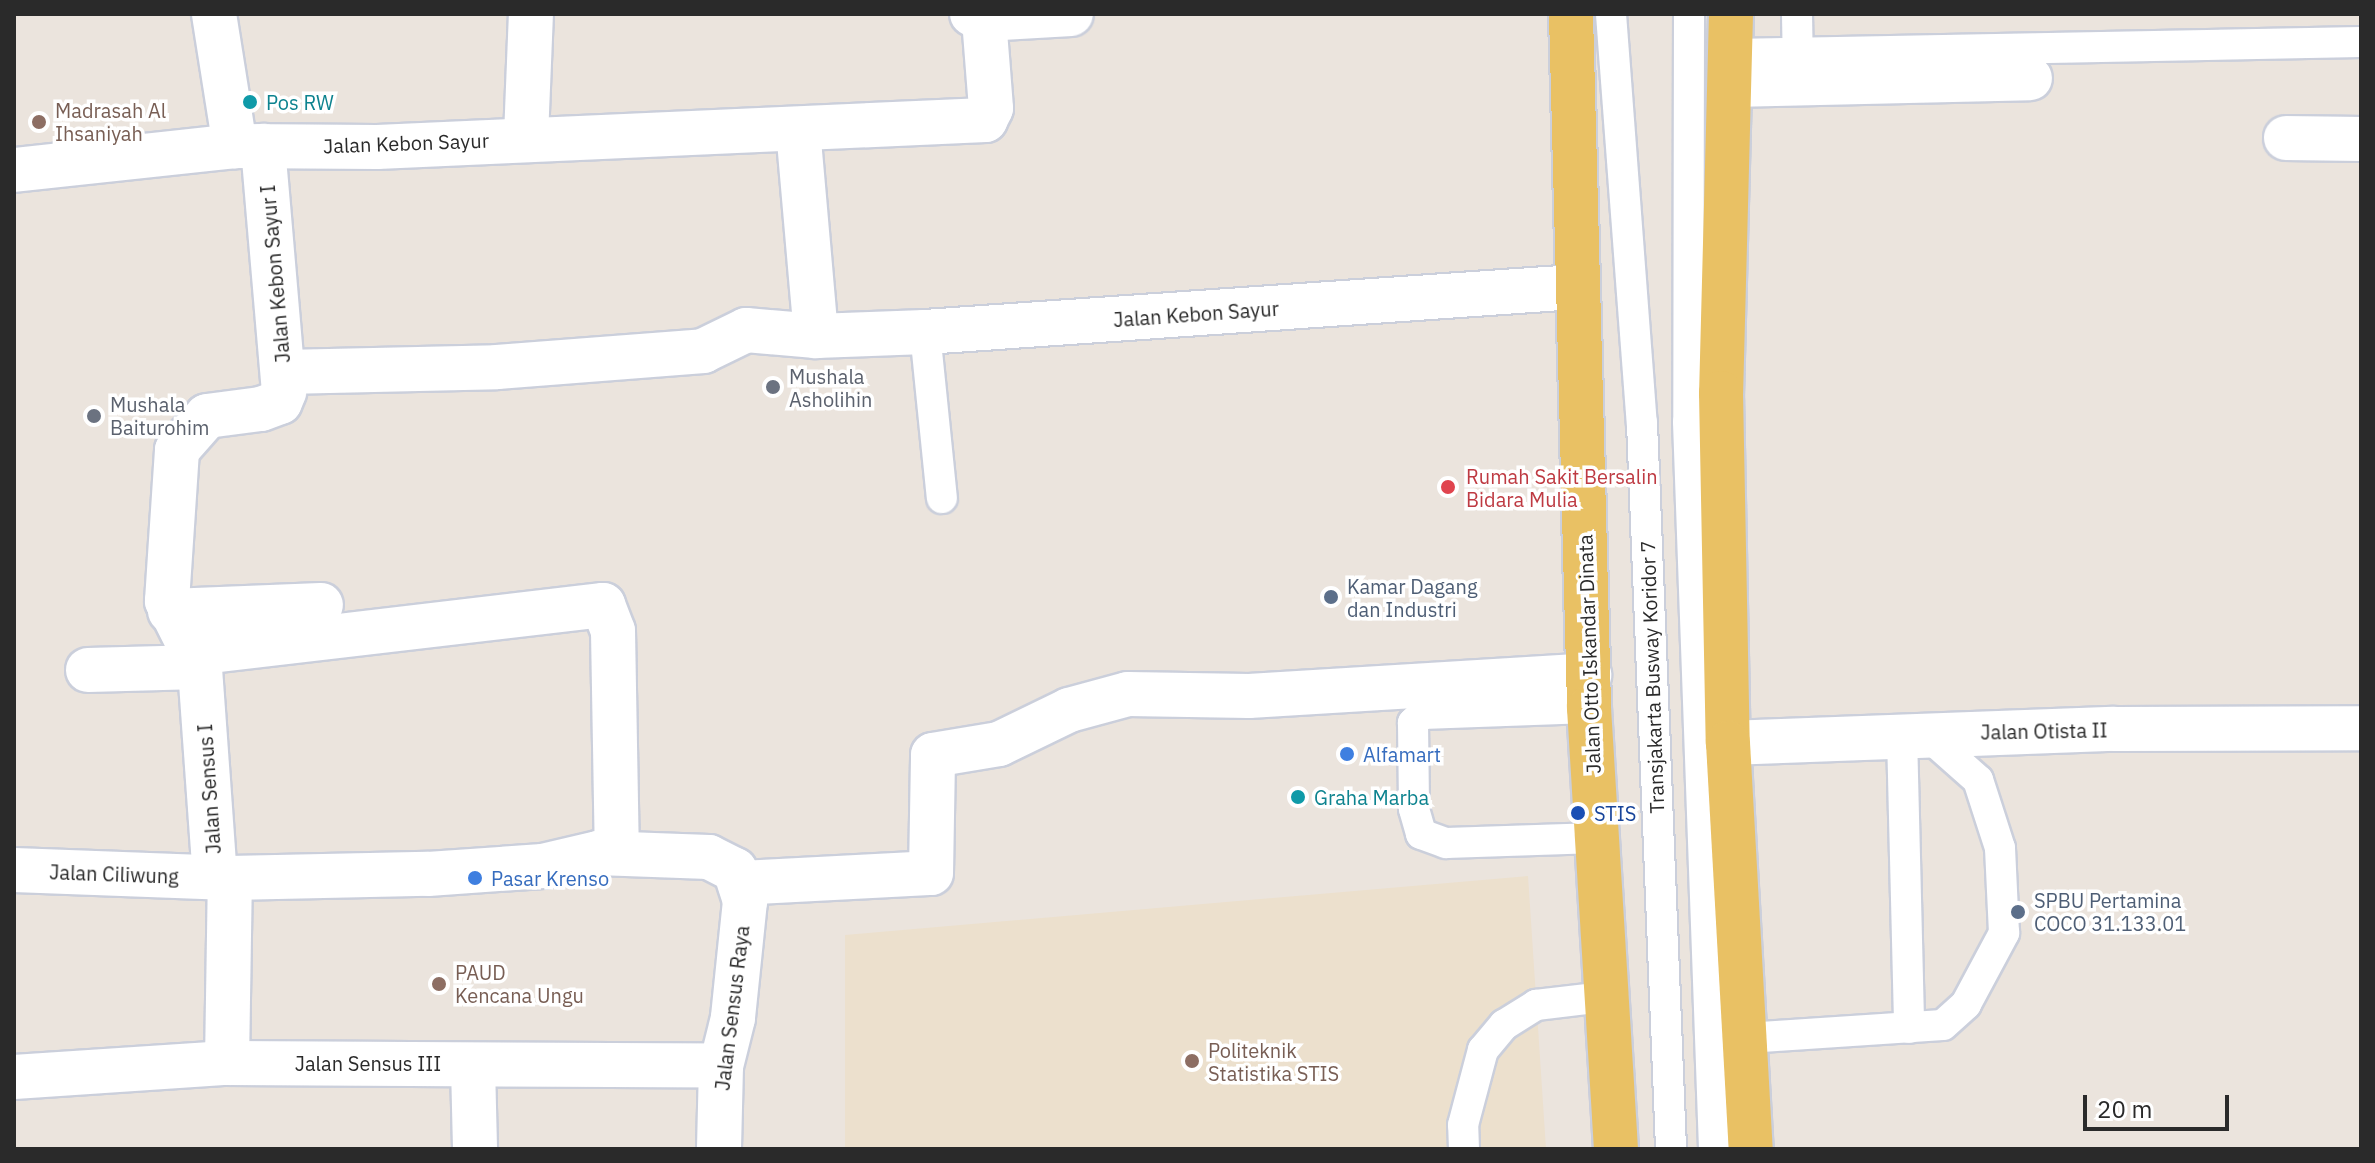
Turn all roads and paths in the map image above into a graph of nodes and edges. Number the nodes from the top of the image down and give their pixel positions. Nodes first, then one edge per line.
1 (214, 14) edge
2 (531, 14) edge
3 (1071, 14) edge
4 (1571, 14) edge
5 (1611, 14) edge
6 (1689, 14) edge
7 (1797, 14) edge
8 (978, 17) edge
9 (2361, 42) edge
10 (1731, 51) edge
11 (1798, 53) junction
12 (2030, 78) dead end
13 (798, 129) junction
14 (526, 137) junction
15 (2286, 138) dead end
16 (2361, 139) edge
17 (249, 146) junction
18 (14, 170) edge
19 (1575, 287) junction
20 (925, 332) junction
21 (816, 336) junction
22 (282, 387) junction
23 (942, 498) dead end
24 (321, 605) dead end
25 (170, 611) junction
26 (197, 660) junction
27 (88, 670) dead end
28 (1589, 692) junction
29 (2361, 728) edge
30 (1914, 734) junction
31 (1728, 743) junction
32 (1597, 838) junction
33 (617, 853) junction
34 (14, 870) edge
35 (738, 876) junction
36 (222, 878) junction
37 (1603, 997) junction
38 (1909, 1028) junction
39 (1746, 1038) junction
40 (227, 1063) junction
41 (473, 1066) junction
42 (721, 1066) junction
43 (14, 1077) edge
44 (475, 1149) edge
45 (719, 1149) edge
46 (1464, 1149) edge
47 (1616, 1149) edge
48 (1671, 1149) edge
49 (1714, 1149) edge
50 (1751, 1149) edge

1 - 17 street, Jalan Kebon Sayur I
2 - 14 street
3 - 8 street
4 - 19 main road, Jalan Otto Iskandar Dinata
5 - 48 lane, Transjakarta Busway Koridor 7
6 - 49 lane
7 - 11 lane
8 - 13 street, Jalan Kebon Sayur
9 - 11 lane
10 - 11 lane
10 - 12 street
10 - 31 main road
13 - 14 street, Jalan Kebon Sayur
13 - 21 street
14 - 17 street, Jalan Kebon Sayur
15 - 16 street
17 - 18 street, Jalan Kebon Sayur
17 - 22 street, Jalan Kebon Sayur I
19 - 20 street, Jalan Kebon Sayur
19 - 28 main road, Jalan Otto Iskandar Dinata
20 - 21 street, Jalan Kebon Sayur
20 - 23 lane
21 - 22 street, Jalan Kebon Sayur
22 - 25 street
24 - 25 street
25 - 26 street, Jalan Sensus I
26 - 27 street
26 - 33 street
26 - 36 street, Jalan Sensus I
28 - 32 main road, Jalan Otto Iskandar Dinata
28 - 32 lane
28 - 35 street
29 - 30 street, Jalan Otista II
30 - 31 street, Jalan Otista II
30 - 38 lane
30 - 38 lane
31 - 39 main road
32 - 37 main road, Jalan Otto Iskandar Dinata
33 - 35 street, Jalan Sensus I
33 - 36 street, Jalan Sensus I
34 - 36 street, Jalan Ciliwung
35 - 42 street, Jalan Sensus Raya
36 - 40 street
37 - 46 lane
37 - 47 main road, Jalan Otto Iskandar Dinata
38 - 39 lane
39 - 50 main road
40 - 41 street, Jalan Sensus III
40 - 43 street, Jalan Sensus III
41 - 42 street, Jalan Sensus III
41 - 44 street
42 - 45 street, Jalan Sensus Raya

